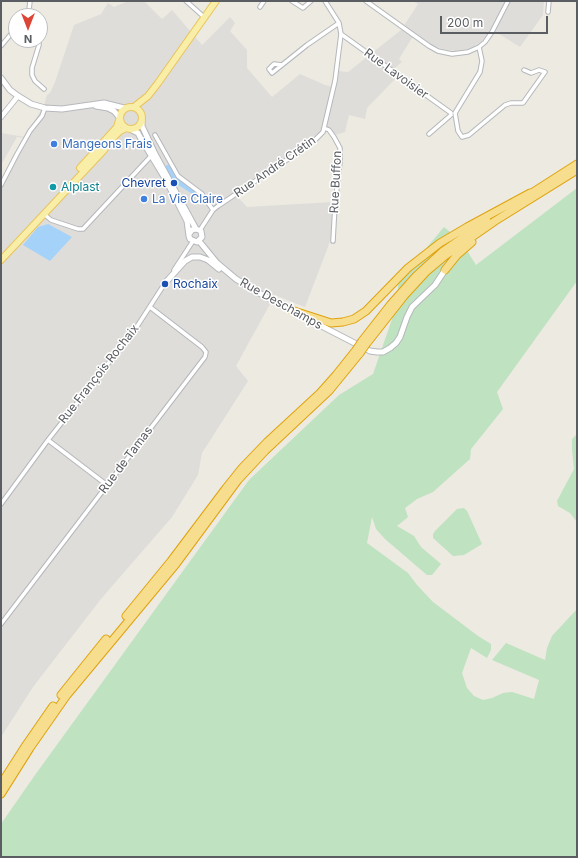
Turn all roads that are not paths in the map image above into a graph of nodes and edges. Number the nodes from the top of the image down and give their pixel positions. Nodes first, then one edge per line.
1 (186, 1) edge
2 (216, 1) edge
3 (264, 1) edge
4 (292, 1) edge
5 (310, 1) edge
6 (325, 1) edge
7 (366, 1) edge
8 (508, 1) edge
9 (549, 1) edge
10 (260, 7) dead end
11 (548, 12) dead end
12 (204, 17) junction
13 (339, 23) junction
14 (341, 34) junction
15 (8, 38) edge
16 (1, 46) edge
17 (479, 47) junction
18 (39, 48) edge
19 (282, 65) dead end
20 (524, 70) dead end
21 (1, 78) edge
22 (44, 89) dead end
23 (18, 96) junction
24 (148, 96) junction
25 (89, 106) junction
26 (40, 107) junction
27 (134, 107) junction
28 (124, 108) junction
29 (141, 113) junction
30 (453, 114) junction
31 (1, 117) edge
32 (119, 119) junction
33 (142, 121) junction
34 (324, 128) junction
35 (128, 129) junction
36 (429, 134) dead end
37 (155, 135) dead end
38 (152, 155) junction
39 (577, 164) edge
40 (577, 170) edge
41 (1, 185) edge
42 (532, 195) junction
43 (213, 210) junction
44 (44, 214) junction
45 (198, 230) junction
46 (189, 234) junction
47 (196, 241) junction
48 (333, 241) dead end
49 (1, 254) edge
50 (1, 260) edge
51 (445, 270) joint
52 (166, 282) junction
53 (259, 294) junction
54 (150, 307) junction
55 (291, 310) junction
56 (358, 352) junction
57 (48, 440) junction
58 (107, 485) junction
59 (1, 504) edge
60 (1, 624) edge
61 (1, 784) edge
62 (1, 794) edge

1 - 12 street
2 - 12 main road
3 - 10 street
4 - 5 street
6 - 13 street, Rue André Crétin
7 - 17 street
8 - 17 street
9 - 11 street
12 - 24 main road
13 - 14 street, Rue André Crétin
13 - 19 street
14 - 30 street, Rue Lavoisier
14 - 34 street, Rue André Crétin
15 - 16 street
17 - 30 street
18 - 22 street
20 - 30 street
21 - 23 main road
23 - 26 main road
23 - 31 street
24 - 27 main road
24 - 29 main road
25 - 26 main road
25 - 28 main road
25 - 32 main road
26 - 41 street
27 - 28 main road
27 - 29 main road
28 - 32 main road
29 - 33 main road
30 - 36 street
32 - 35 main road
32 - 49 main road
33 - 35 main road
33 - 45 main road
34 - 43 street, Rue André Crétin
34 - 48 street, Rue Buffon
35 - 38 main road
35 - 44 main road
37 - 43 street
38 - 44 street
38 - 46 main road
39 - 42 highway
40 - 42 highway
42 - 51 highway
42 - 55 highway
42 - 56 highway, bridge
43 - 45 street, Rue André Crétin
44 - 50 main road
45 - 46 main road
45 - 47 main road
46 - 47 main road
47 - 52 street, Rue François Rochaix
47 - 53 main road, Rue Deschamps
51 - 55 main road, Rue Deschamps
52 - 53 main road
52 - 54 street, Rue François Rochaix
53 - 55 main road, Rue Deschamps
54 - 57 street, Rue François Rochaix
54 - 58 street, Rue de Tamas
56 - 61 highway
56 - 62 highway
57 - 58 street
57 - 59 street, Rue François Rochaix
58 - 60 street, Rue de Tamas

